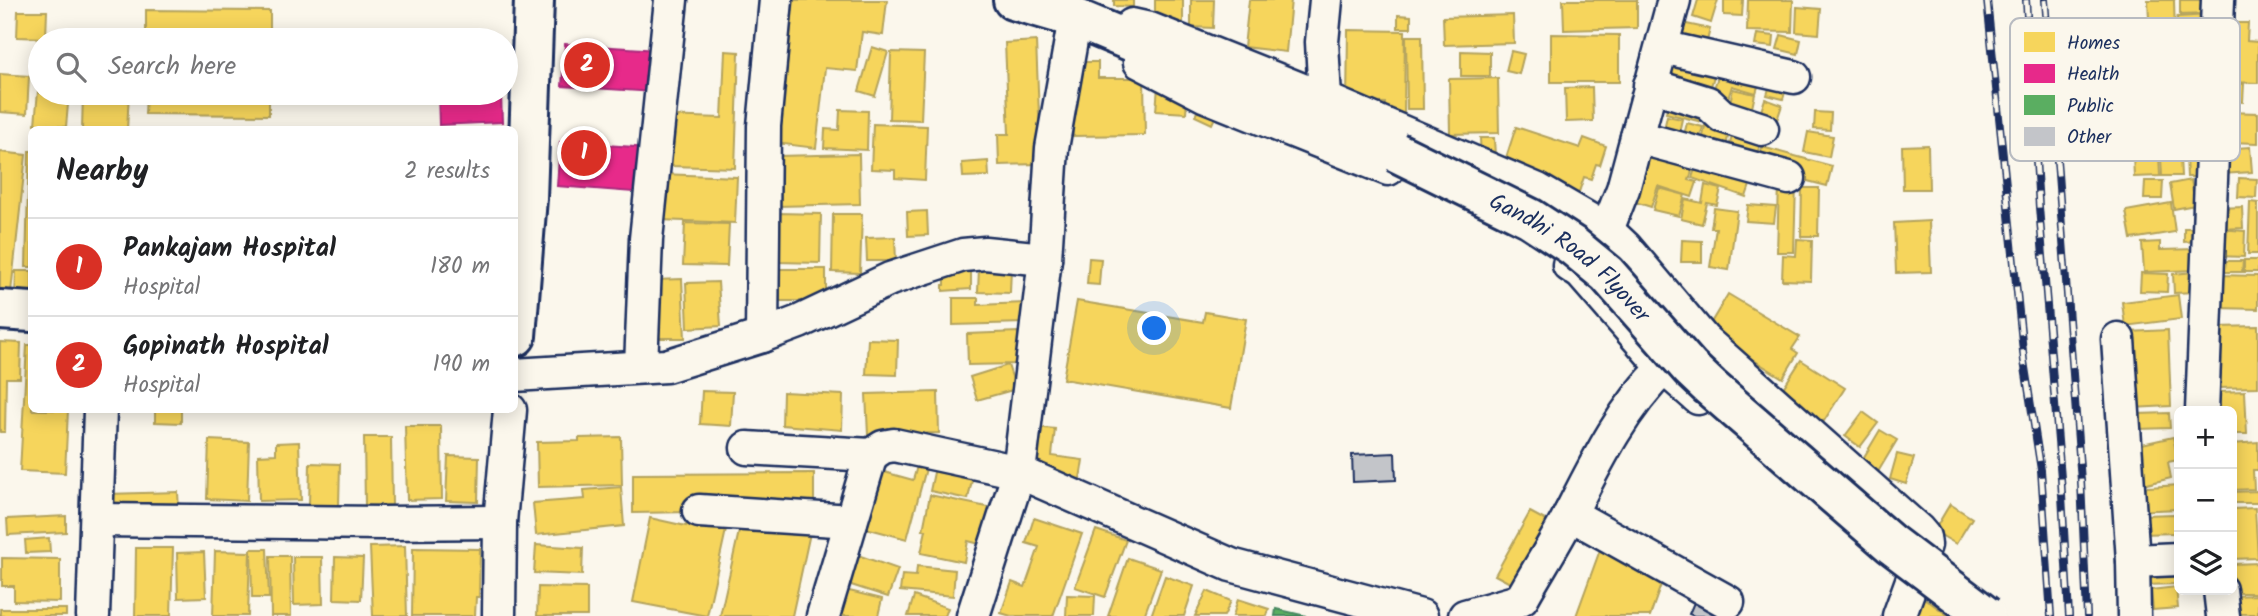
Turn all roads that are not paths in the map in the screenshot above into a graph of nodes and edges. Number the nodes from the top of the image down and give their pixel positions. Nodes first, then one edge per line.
1 (534, 0) edge
2 (671, 0) edge
3 (776, 0) edge
4 (1325, 0) edge
5 (1674, 0) edge
6 (2218, 0) edge
7 (1022, 1) edge
8 (1076, 18) junction
9 (2217, 18) edge
10 (1661, 47) junction
11 (1794, 76) dead end
12 (1650, 85) junction
13 (1325, 99) junction
14 (1762, 129) dead end
15 (1637, 137) junction
16 (2212, 161) edge
17 (1789, 178) dead end
18 (1607, 230) junction
19 (1045, 251) junction
20 (518, 306) edge
21 (0, 310) edge
22 (28, 312) edge
23 (762, 337) junction
24 (2118, 339) dead end
25 (641, 367) junction
26 (1664, 368) junction
27 (518, 375) edge
28 (2202, 406) edge
29 (100, 413) edge
30 (510, 413) edge
31 (747, 448) dead end
32 (871, 455) junction
33 (1019, 472) junction
34 (699, 511) dead end
35 (1570, 514) junction
36 (97, 520) junction
37 (851, 521) junction
38 (500, 522) junction
39 (2174, 559) edge
40 (2133, 561) junction
41 (1912, 580) junction
42 (2221, 595) edge
43 (1728, 602) dead end
44 (1352, 607) edge
45 (1523, 608) edge
46 (93, 616) edge
47 (499, 616) edge
48 (823, 616) edge
49 (973, 616) edge
50 (1421, 616) edge
51 (1465, 616) edge
52 (1899, 616) edge
53 (1958, 616) edge
54 (1986, 616) edge
55 (2134, 616) edge
56 (2223, 616) edge

1 - 20 main road
2 - 25 street
3 - 23 street
4 - 13 street
5 - 10 street
6 - 9 street
7 - 8 main road, Gandhi Road Flyover
8 - 13 street
8 - 19 street
8 - 26 street
8 - 54 main road, Gandhi Road Flyover, bridge
10 - 11 street
10 - 12 street
12 - 14 street
12 - 15 street
13 - 18 street
15 - 17 street
15 - 18 street
16 - 28 street
18 - 41 street
19 - 23 street
19 - 33 street
21 - 22 main road
23 - 25 street
24 - 40 street
25 - 27 street
26 - 35 street
26 - 41 street
29 - 36 street
30 - 38 street
31 - 32 street
32 - 33 street
32 - 37 street
33 - 44 street
33 - 49 street
34 - 37 street
35 - 43 street
35 - 45 street
36 - 38 street
36 - 46 street
37 - 48 street
38 - 47 street
39 - 40 street
40 - 55 street
41 - 52 street
41 - 53 street
42 - 56 street
44 - 50 street
45 - 51 street

